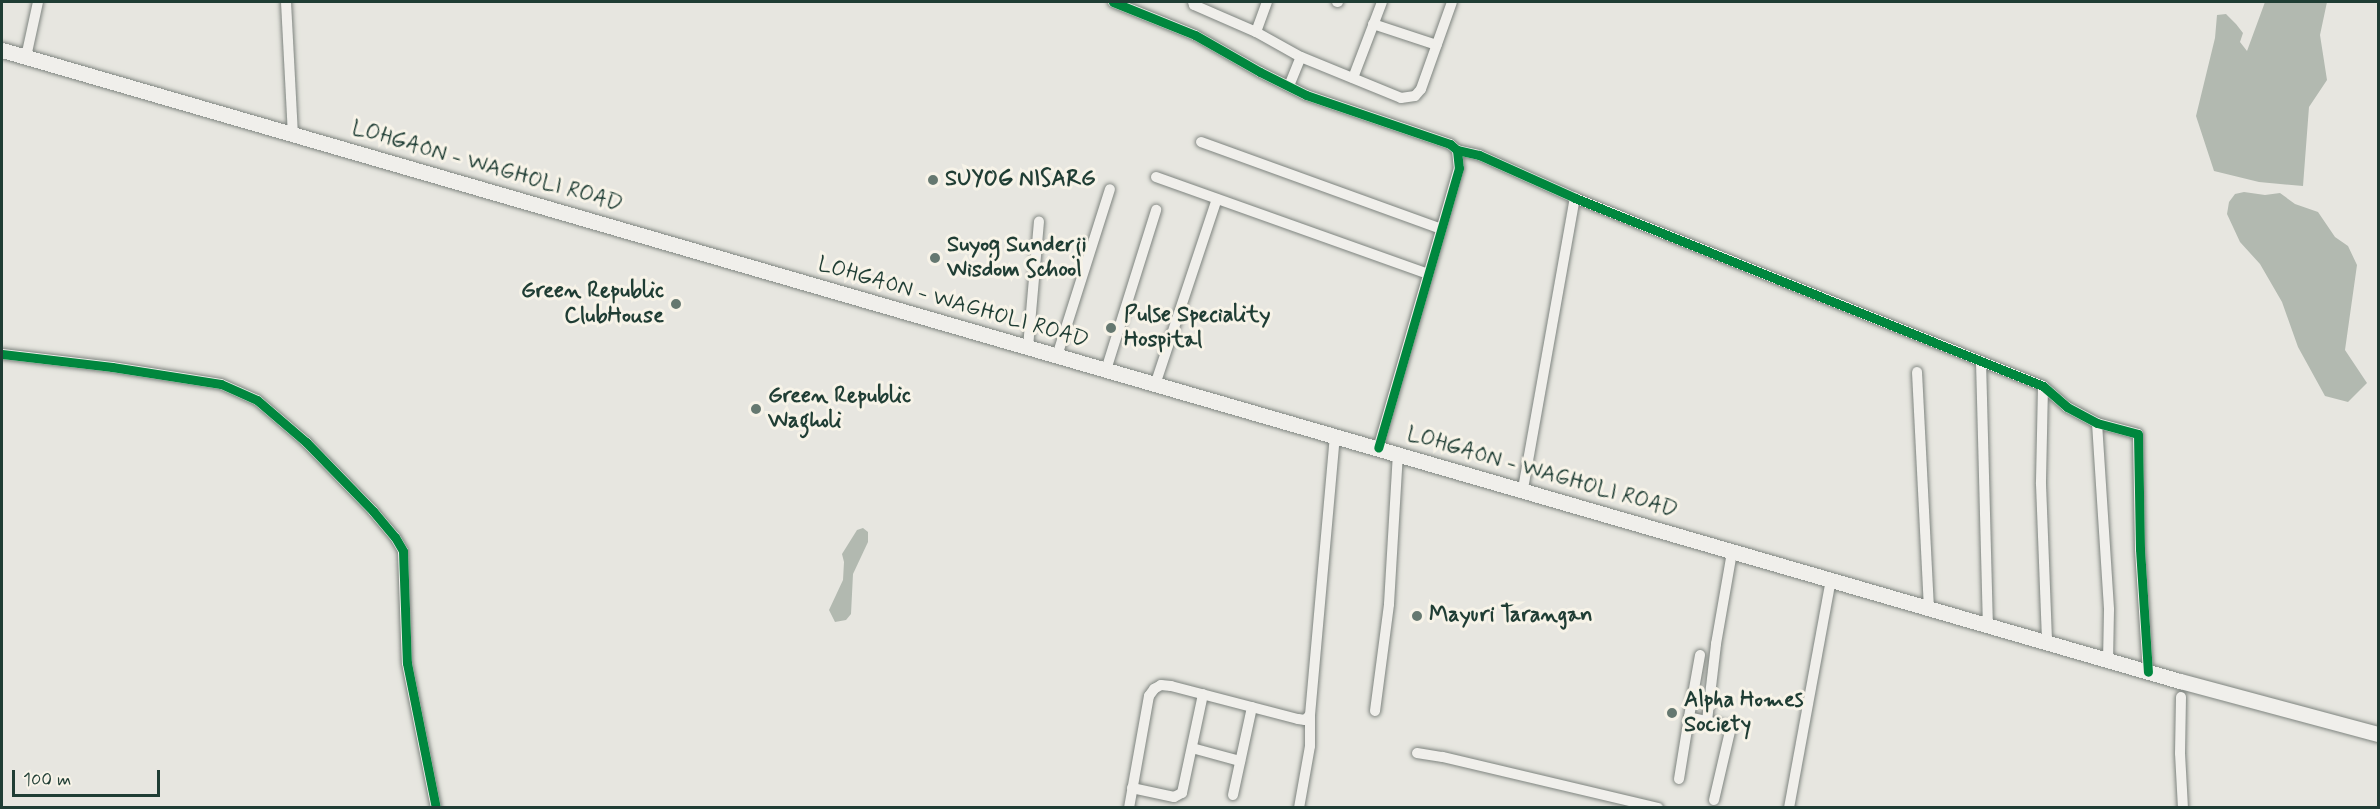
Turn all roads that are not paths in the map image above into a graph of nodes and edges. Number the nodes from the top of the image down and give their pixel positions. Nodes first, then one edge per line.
1 (38, 2) edge
2 (286, 2) edge
3 (1113, 2) edge
4 (1193, 2) edge
5 (1267, 2) edge
6 (1382, 2) edge
7 (1452, 2) edge
8 (1373, 24) junction
9 (1256, 32) junction
10 (1437, 45) junction
11 (2, 50) edge
12 (26, 57) junction
13 (1301, 57) junction
14 (1353, 78) junction
15 (1289, 86) junction
16 (293, 136) junction
17 (1201, 142) dead end
18 (1457, 150) junction
19 (1156, 177) dead end
20 (1110, 189) dead end
21 (1575, 198) junction
22 (1217, 199) junction
23 (1156, 210) dead end
24 (1039, 221) dead end
25 (1441, 229) junction
26 (1428, 274) junction
27 (1028, 347) junction
28 (2, 354) edge
29 (1057, 356) junction
30 (1981, 360) junction
31 (1106, 370) junction
32 (1917, 372) dead end
33 (1155, 385) junction
34 (2043, 386) junction
35 (2097, 423) junction
36 (1335, 436) junction
37 (1378, 448) junction
38 (1398, 454) junction
39 (1522, 489) junction
40 (1732, 552) junction
41 (1831, 580) junction
42 (1929, 609) junction
43 (1988, 626) junction
44 (2047, 643) junction
45 (1700, 655) dead end
46 (2108, 660) junction
47 (2148, 672) junction
48 (1203, 694) junction
49 (2181, 697) dead end
50 (1252, 707) junction
51 (1375, 711) dead end
52 (1310, 716) junction
53 (1689, 717) junction
54 (1707, 721) junction
55 (2379, 734) edge
56 (1192, 748) junction
57 (1417, 753) dead end
58 (1240, 761) junction
59 (1679, 779) dead end
60 (1132, 788) junction
61 (1233, 795) dead end
62 (1714, 800) dead end
63 (436, 807) edge
64 (1129, 807) edge
65 (1299, 807) edge
66 (1658, 807) edge
67 (1789, 807) edge
68 (2183, 807) edge

1 - 12 street
2 - 16 street
3 - 15 street
4 - 9 street
5 - 9 street
6 - 8 street
7 - 10 street
8 - 10 street
8 - 14 street
9 - 13 street
10 - 14 street
11 - 12 main road, LOHGAON - WAGHOLI ROAD
12 - 16 main road, LOHGAON - WAGHOLI ROAD
13 - 14 street
13 - 15 street
15 - 18 street
16 - 27 main road, LOHGAON - WAGHOLI ROAD
17 - 25 street
18 - 21 street
18 - 25 street
19 - 22 street
20 - 29 street
21 - 30 street
21 - 39 street
22 - 26 street
22 - 33 street
23 - 31 street
24 - 27 street
25 - 26 street
26 - 37 street
27 - 29 main road, LOHGAON - WAGHOLI ROAD
28 - 63 street
29 - 31 main road, LOHGAON - WAGHOLI ROAD
30 - 34 street
30 - 43 street
31 - 33 main road, LOHGAON - WAGHOLI ROAD
32 - 42 street
33 - 36 main road, LOHGAON - WAGHOLI ROAD
34 - 35 street
34 - 44 street
35 - 46 street
35 - 47 street
36 - 37 main road, LOHGAON - WAGHOLI ROAD
36 - 52 street
37 - 38 main road, LOHGAON - WAGHOLI ROAD
38 - 39 main road, LOHGAON - WAGHOLI ROAD
38 - 51 street
39 - 40 main road, LOHGAON - WAGHOLI ROAD
40 - 41 main road, LOHGAON - WAGHOLI ROAD
40 - 54 street
41 - 42 main road, LOHGAON - WAGHOLI ROAD
41 - 67 street
42 - 43 main road, LOHGAON - WAGHOLI ROAD
43 - 44 main road, LOHGAON - WAGHOLI ROAD
44 - 46 main road, LOHGAON - WAGHOLI ROAD
45 - 53 street
46 - 47 main road, LOHGAON - WAGHOLI ROAD
47 - 55 main road, LOHGAON - WAGHOLI ROAD
48 - 50 street
48 - 56 street
48 - 60 street
49 - 68 street
50 - 52 street
50 - 58 street
52 - 65 street
53 - 54 street
53 - 59 street
54 - 62 street
56 - 58 street
56 - 60 street
57 - 66 street
58 - 61 street
60 - 64 street

